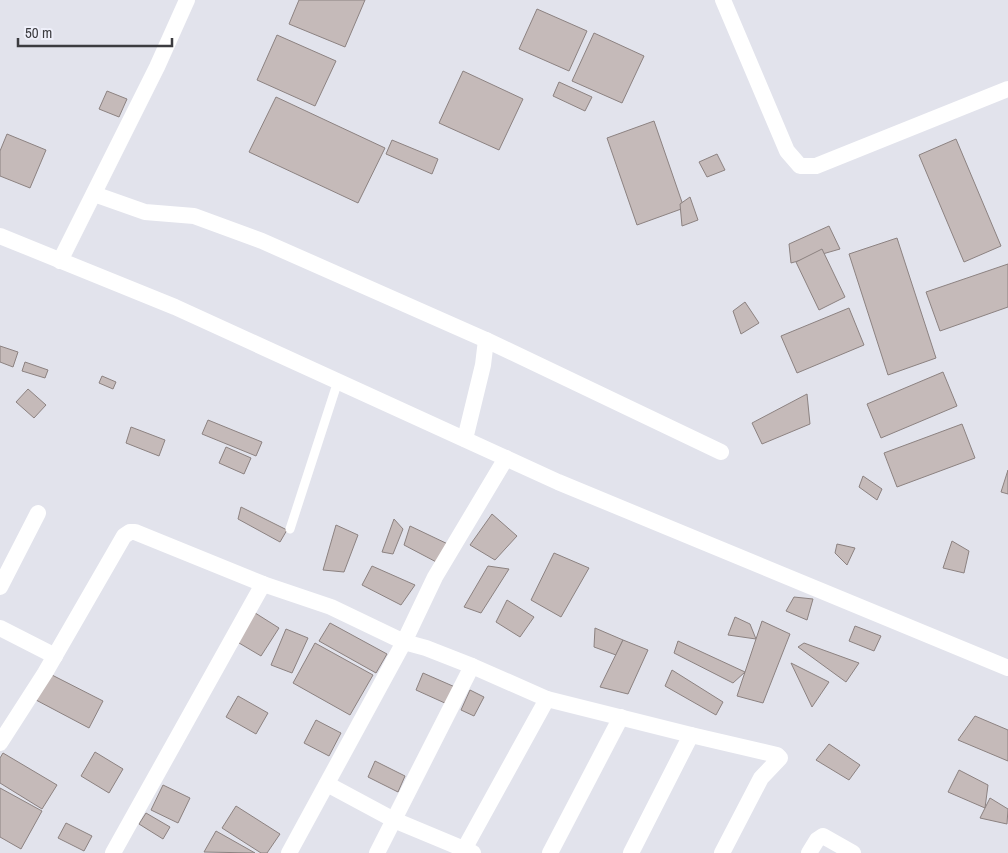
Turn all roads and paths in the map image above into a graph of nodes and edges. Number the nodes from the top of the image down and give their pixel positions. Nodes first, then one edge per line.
1 (186, 0) edge
2 (723, 0) edge
3 (1008, 89) edge
4 (94, 194) junction
5 (0, 236) edge
6 (60, 261) junction
7 (486, 340) junction
8 (338, 381) junction
9 (465, 439) junction
10 (721, 452) dead end
11 (506, 458) junction
12 (38, 513) dead end
13 (290, 529) dead end
14 (263, 584) junction
15 (0, 587) edge
16 (0, 628) edge
17 (404, 642) junction
18 (55, 656) junction
19 (472, 666) junction
20 (1008, 668) edge
21 (547, 699) junction
22 (621, 718) junction
23 (691, 735) junction
24 (0, 744) edge
25 (327, 784) junction
26 (394, 820) junction
27 (466, 852) edge
28 (113, 853) edge
29 (288, 853) edge
30 (377, 853) edge
31 (550, 853) edge
32 (631, 853) edge
33 (722, 853) edge
34 (809, 853) edge
35 (853, 853) edge

1 - 4 street
2 - 3 street
4 - 6 street
4 - 7 street
5 - 6 street
6 - 8 street
7 - 9 street
7 - 10 street
8 - 9 street
8 - 13 lane
9 - 11 street
11 - 17 street
11 - 20 street
12 - 15 street
14 - 17 street
14 - 18 street
14 - 28 street
16 - 18 street
17 - 19 street
17 - 25 street
18 - 24 street
19 - 21 street
19 - 26 street
21 - 22 street
21 - 27 street
22 - 23 street
22 - 31 street
23 - 32 street
23 - 33 street
25 - 26 street
25 - 29 street
26 - 27 street
26 - 30 street
34 - 35 street

